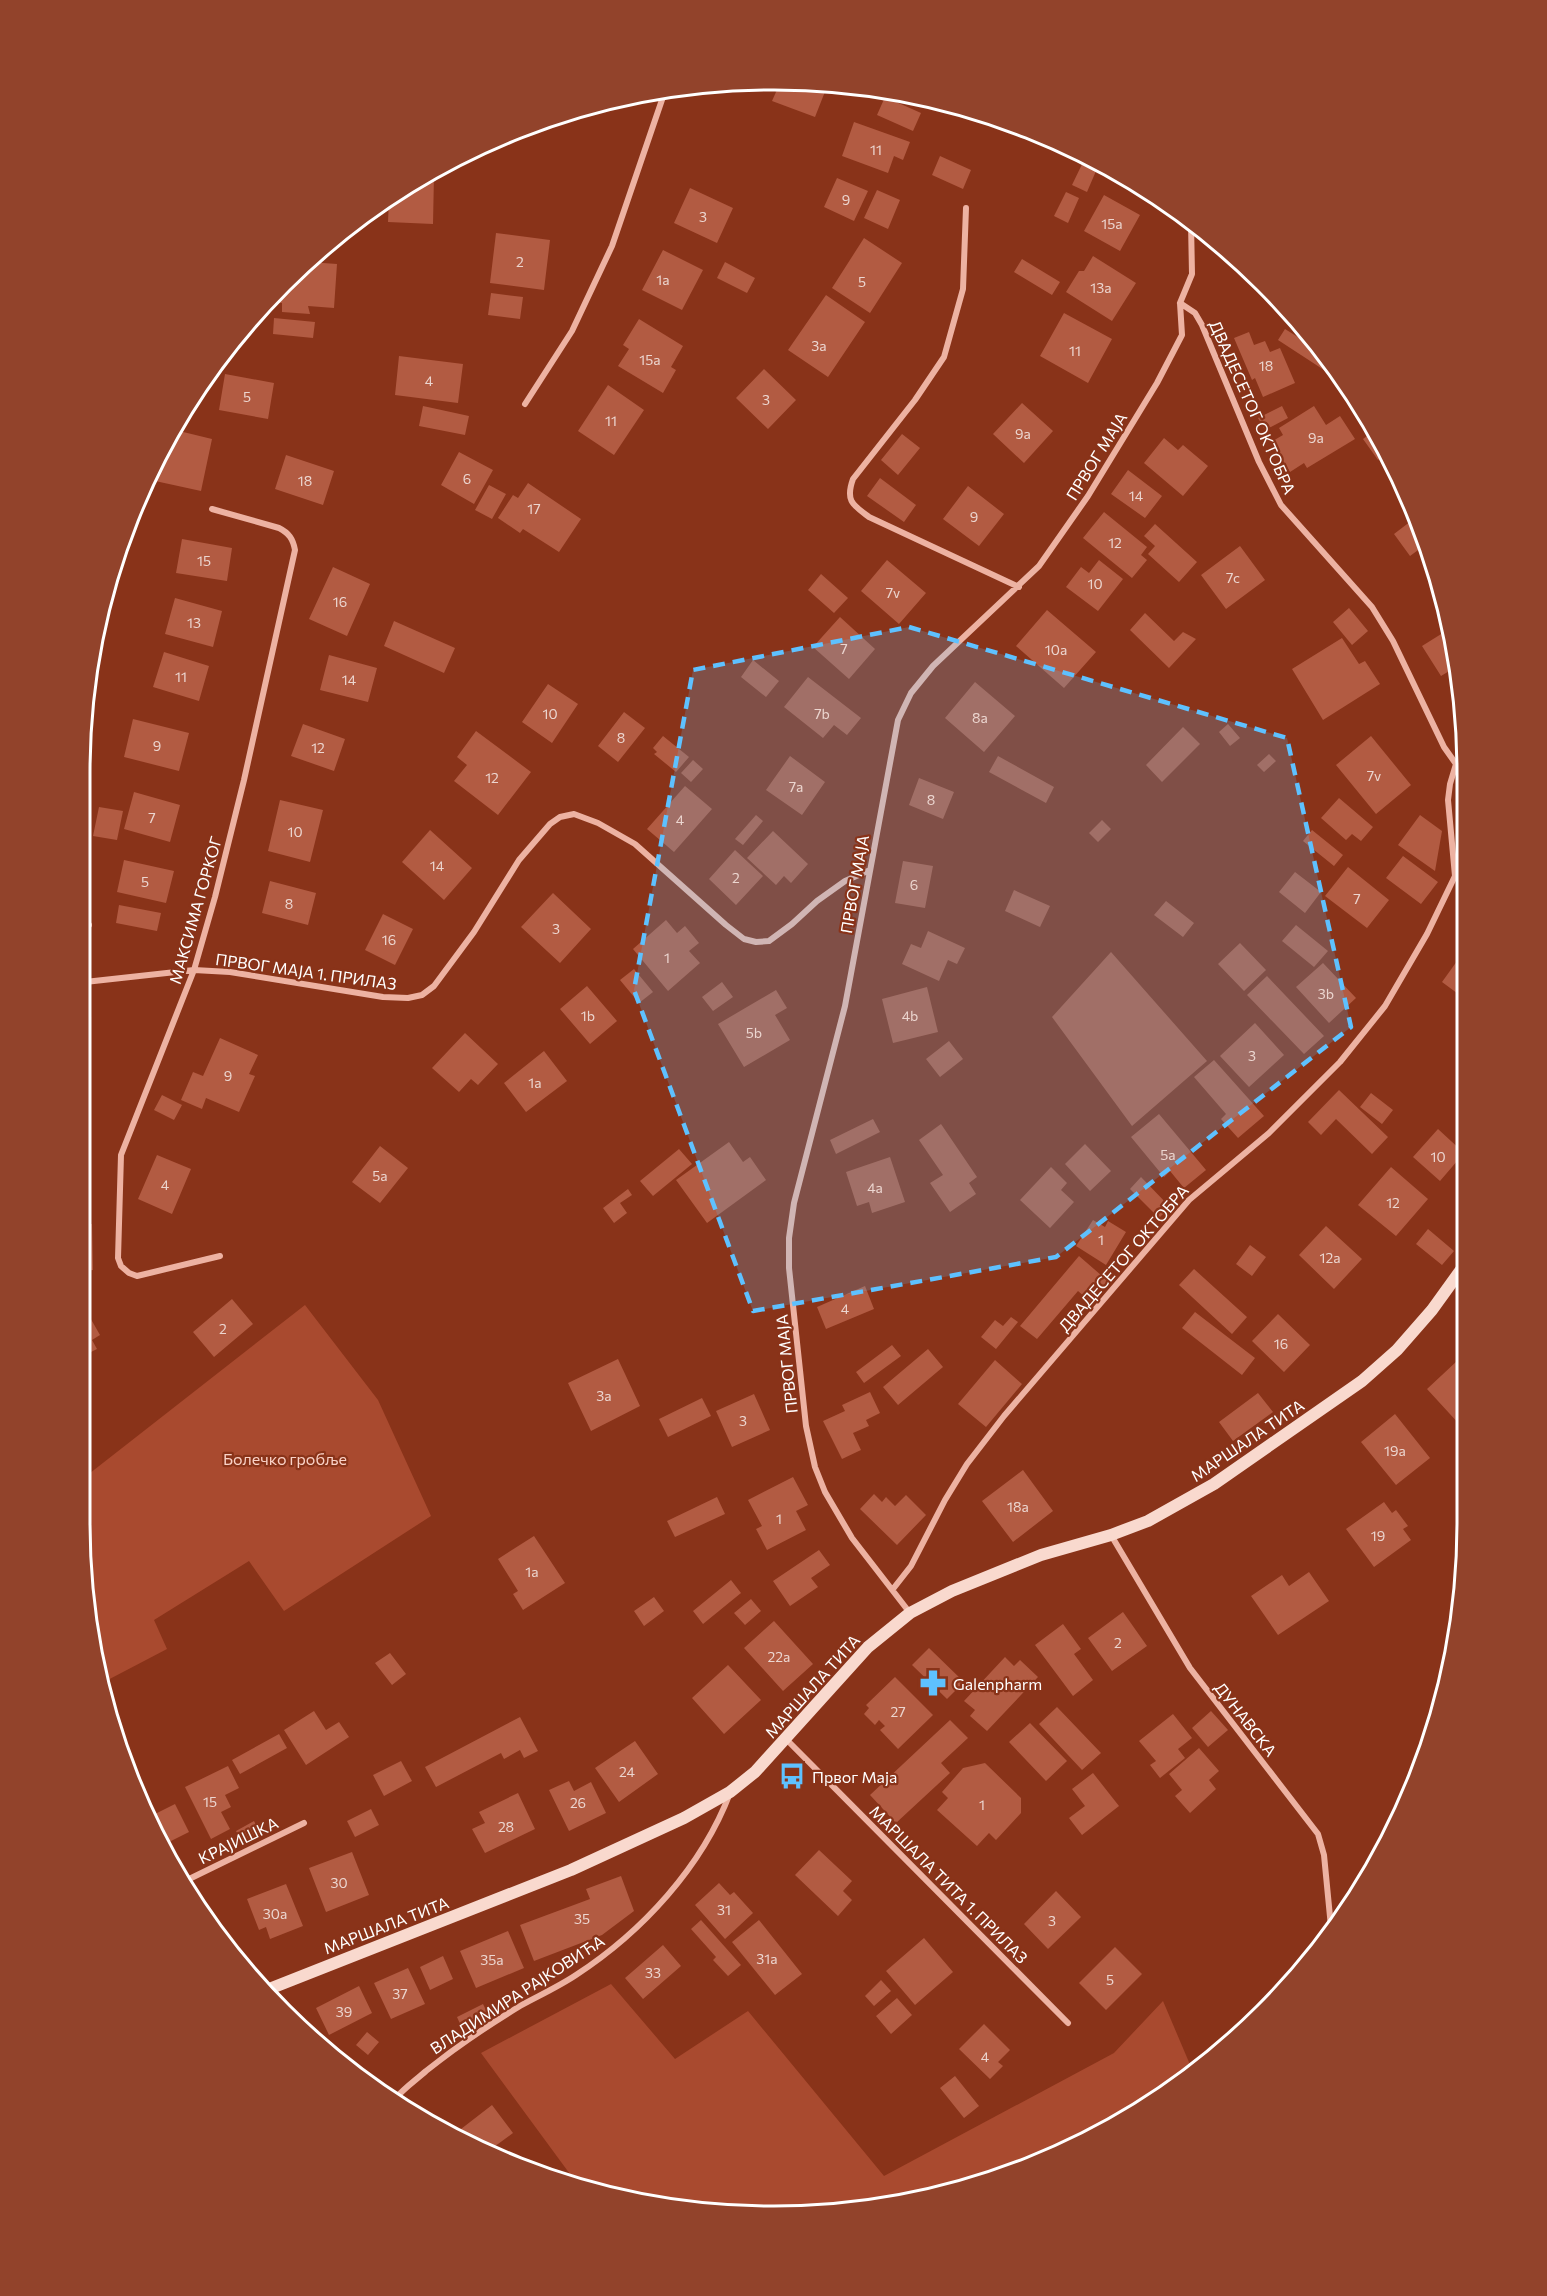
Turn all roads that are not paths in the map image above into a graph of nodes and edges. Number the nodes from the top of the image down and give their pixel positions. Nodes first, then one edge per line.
1 (662, 99) edge
2 (966, 208) dead end
3 (1191, 232) edge
4 (1180, 303) junction
5 (525, 404) dead end
6 (212, 509) dead end
7 (1019, 587) junction
8 (1456, 764) joint
9 (870, 870) junction
10 (1455, 876) joint
11 (194, 970) junction
12 (90, 982) edge
13 (220, 1256) dead end
14 (1457, 1275) edge
15 (1111, 1535) junction
16 (893, 1589) junction
17 (910, 1613) junction
18 (786, 1739) junction
19 (730, 1792) junction
20 (304, 1823) dead end
21 (191, 1878) edge
22 (1330, 1919) edge
23 (273, 1987) edge
24 (1068, 2023) dead end
25 (400, 2095) edge

1 - 5 street
2 - 7 street
3 - 4 street, ПРВОГ МАЈА
4 - 7 street, ПРВОГ МАЈА
4 - 8 street, ДВАДЕСЕТОГ ОКТОБРА
6 - 11 street, МАКСИМА ГОРКОГ
7 - 9 street, ПРВОГ МАЈА
8 - 10 street
9 - 11 street, ПРВОГ МАЈА 1. ПРИЛАЗ
9 - 16 street, ПРВОГ МАЈА
10 - 16 street, ДВАДЕСЕТОГ ОКТОБРА
11 - 12 street, ПРВОГ МАЈА 1. ПРИЛАЗ
11 - 13 street, МАКСИМА ГОРКОГ
14 - 15 street, МАРШАЛА ТИТА
15 - 17 street, МАРШАЛА ТИТА
15 - 22 street, ДУНАВСКА
16 - 17 street, ПРВОГ МАЈА
17 - 18 street, МАРШАЛА ТИТА
18 - 19 street, МАРШАЛА ТИТА
18 - 24 street, МАРШАЛА ТИТА 1. ПРИЛАЗ
19 - 23 street, МАРШАЛА ТИТА
19 - 25 street, ВЛАДИМИРА РАЈКОВИЋА
20 - 21 street, КРАЈИШКА

